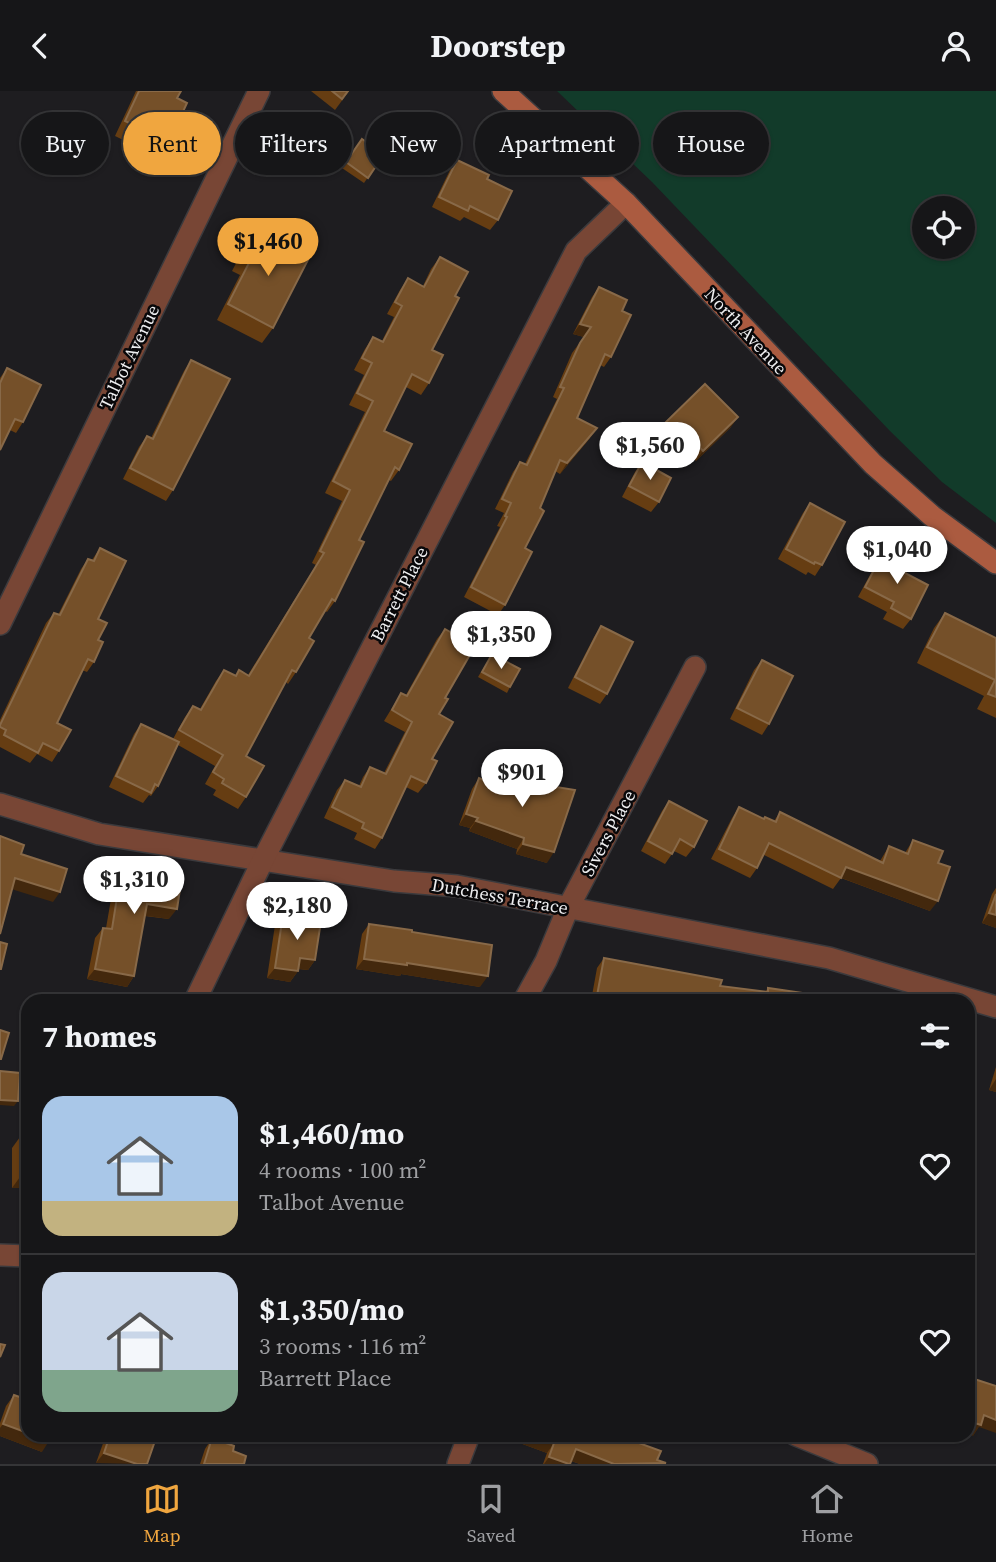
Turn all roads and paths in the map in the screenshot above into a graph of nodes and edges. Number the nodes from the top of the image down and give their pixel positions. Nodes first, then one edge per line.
1 (260, 91) edge
2 (503, 91) edge
3 (626, 203) junction
4 (996, 563) edge
5 (0, 624) edge
6 (695, 667) dead end
7 (0, 804) edge
8 (262, 862) junction
9 (568, 908) junction
10 (198, 994) edge
11 (528, 994) edge
12 (952, 994) edge
13 (975, 1001) edge
14 (996, 1007) edge
15 (0, 1255) edge
16 (21, 1255) edge
17 (466, 1442) edge
18 (813, 1442) edge
19 (458, 1464) edge
20 (867, 1464) edge

1 - 5 street, Talbot Avenue
2 - 3 main road, North Avenue
3 - 4 main road, North Avenue
3 - 8 street, Barrett Place
6 - 9 street, Sivers Place
7 - 8 street, Dutchess Terrace
8 - 9 street, Dutchess Terrace
8 - 10 street, Barrett Place
9 - 11 street, Sivers Place
9 - 12 street, Dutchess Terrace
13 - 14 street, Dutchess Terrace
15 - 16 street
17 - 19 street
18 - 20 street

